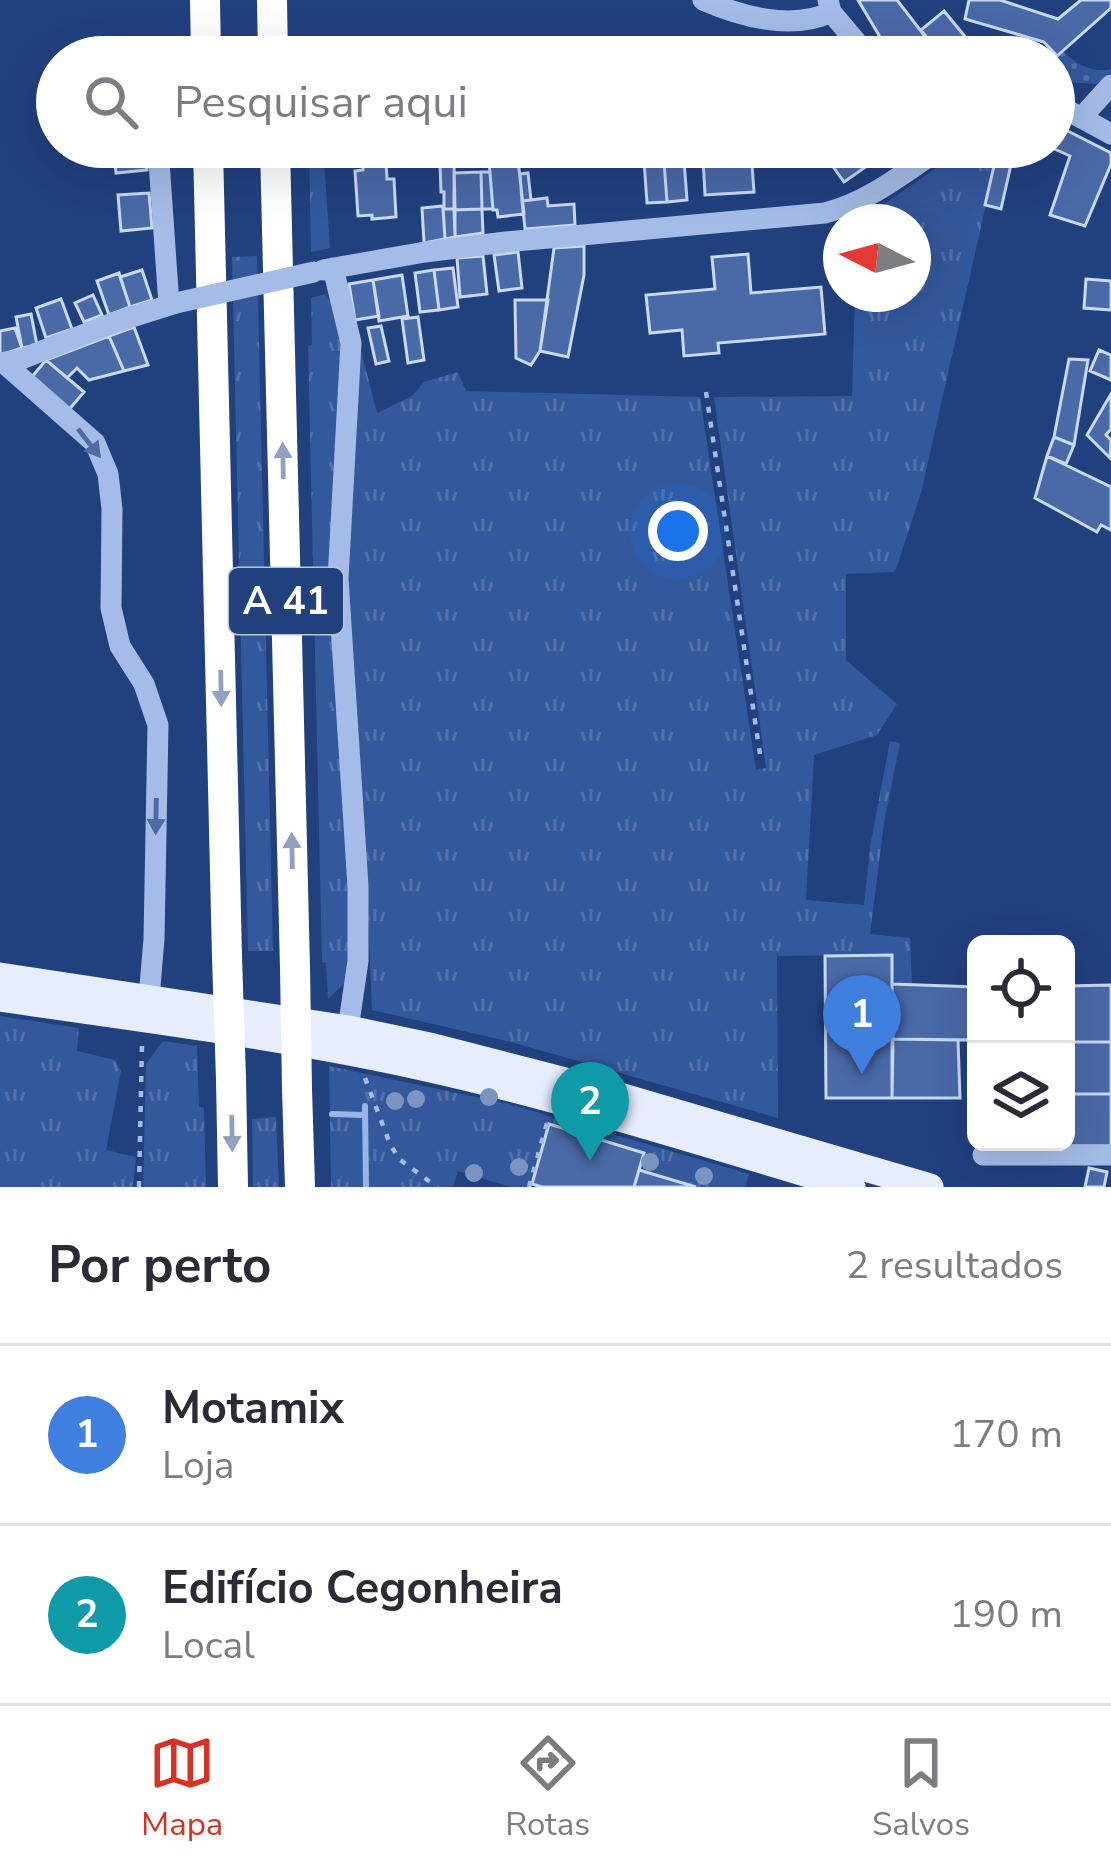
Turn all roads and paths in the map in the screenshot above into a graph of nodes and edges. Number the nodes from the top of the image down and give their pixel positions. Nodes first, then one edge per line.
1 (206, 0) edge
2 (272, 0) edge
3 (703, 0) edge
4 (830, 6) edge
5 (206, 36) edge
6 (273, 36) edge
7 (853, 36) edge
8 (1111, 86) edge
9 (1075, 115) edge
10 (1081, 118) junction
11 (1111, 134) edge
12 (160, 168) edge
13 (208, 168) edge
14 (276, 168) edge
15 (909, 168) edge
16 (324, 270) junction
17 (172, 304) junction
18 (2, 363) edge
19 (706, 392) dead end
20 (761, 761) dead end
21 (0, 976) edge
22 (0, 998) edge
23 (147, 1009) junction
24 (352, 1050) junction
25 (550, 1115) dead end
26 (983, 1155) dead end
27 (1111, 1155) edge
28 (897, 1182) edge
29 (139, 1187) edge
30 (233, 1187) edge
31 (300, 1187) edge
32 (437, 1187) edge
33 (529, 1187) edge
34 (852, 1187) edge
35 (930, 1187) edge

1 - 5 highway
2 - 6 highway
3 - 4 street
4 - 7 street
8 - 10 street
9 - 10 street
10 - 11 street
12 - 17 street
13 -> 30 highway, A 41, bridge
31 -> 14 highway, A 41, bridge
15 - 16 street
16 - 17 street, bridge
16 - 24 street
17 - 18 street
18 -> 23 street
19 - 20 path
21 - 23 main road
22 - 23 main road
23 - 24 main road
23 - 29 path
24 - 28 main road
24 - 32 path
24 - 34 main road
25 - 33 path
26 - 27 street
28 - 35 main road

